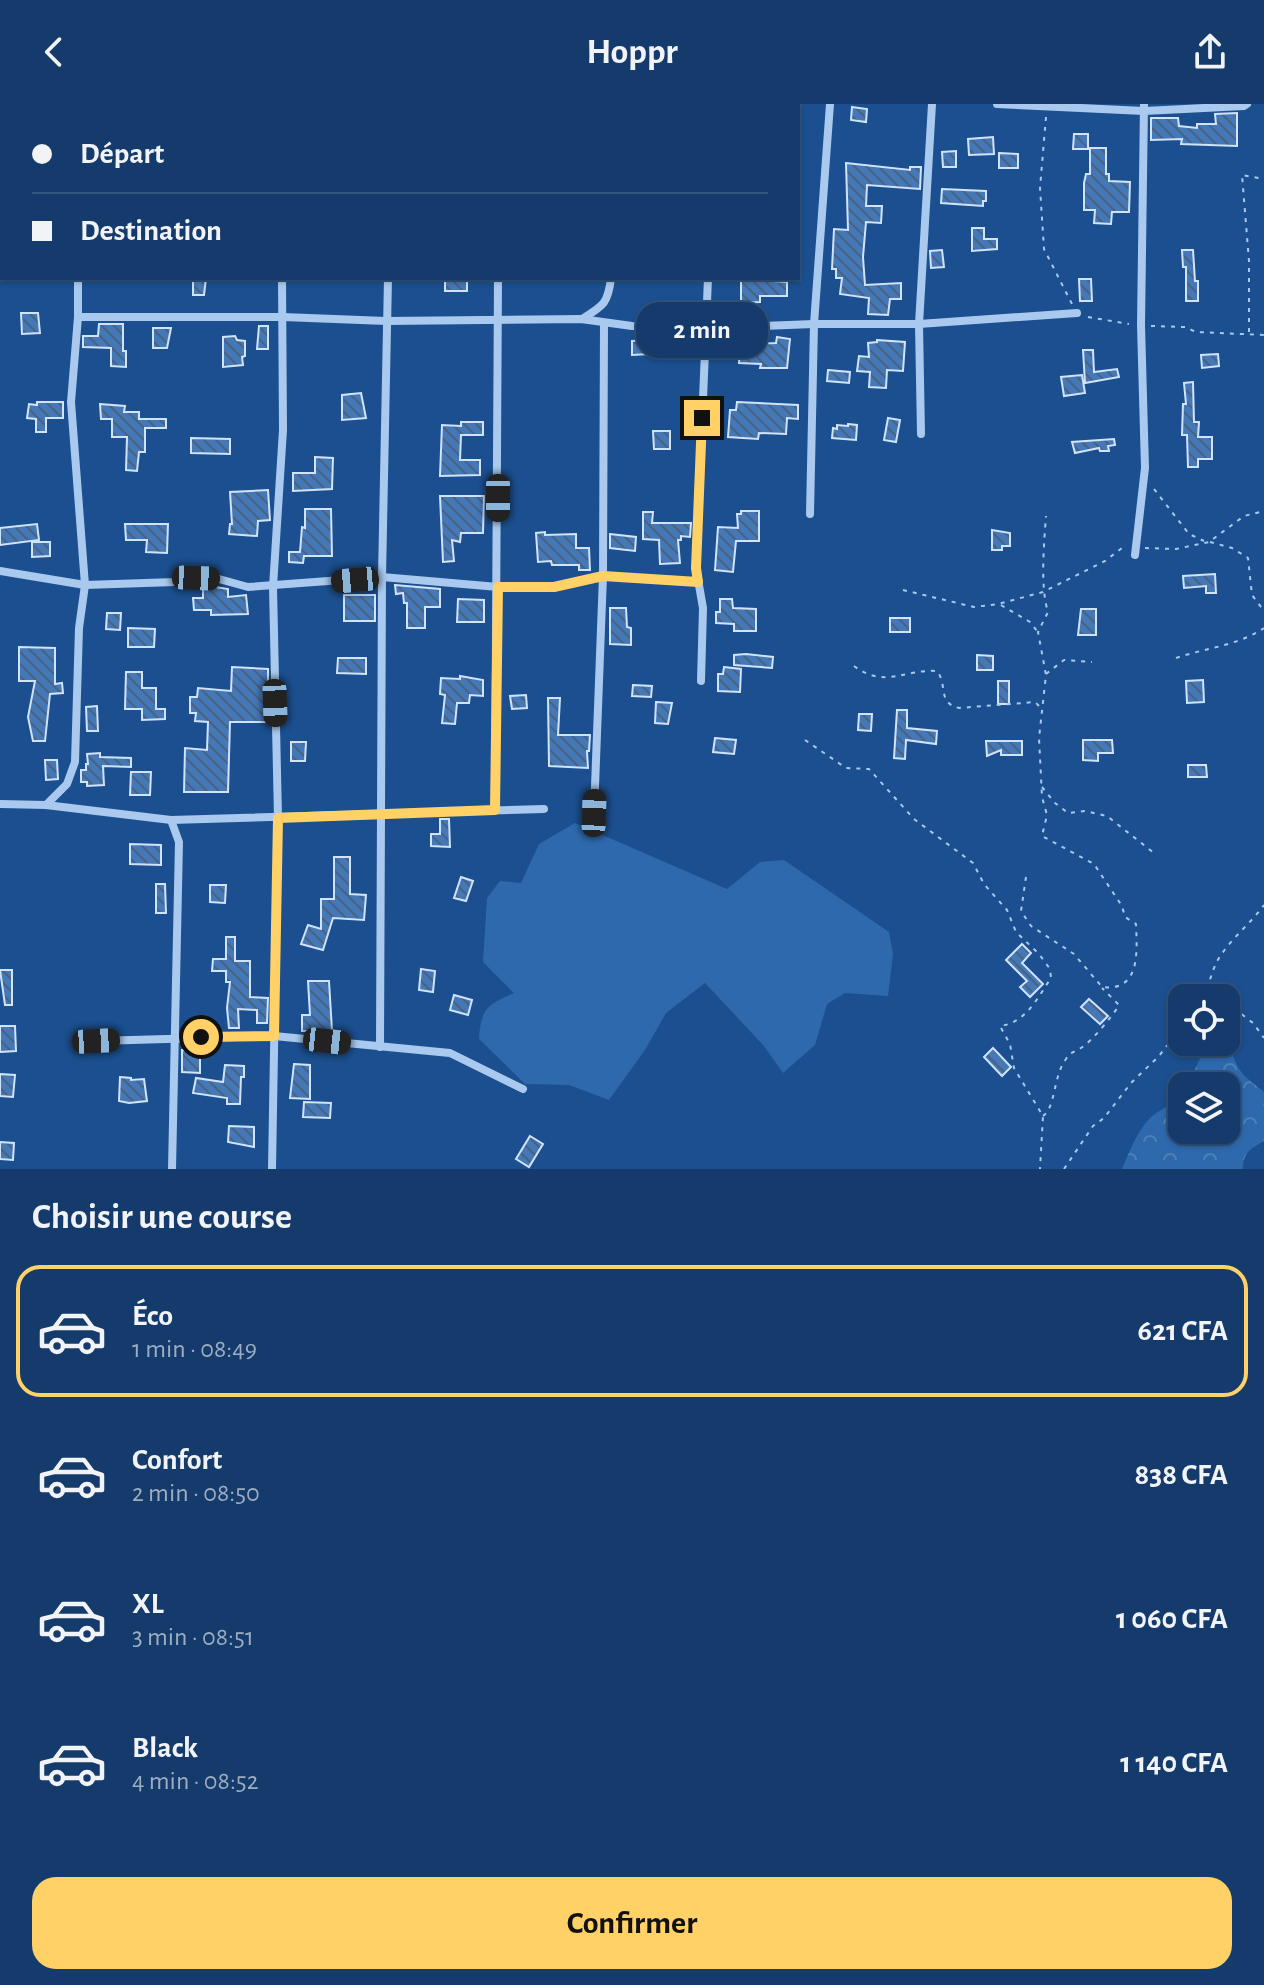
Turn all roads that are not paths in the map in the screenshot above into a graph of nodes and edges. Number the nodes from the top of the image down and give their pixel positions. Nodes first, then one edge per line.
1 (830, 104) edge
2 (932, 104) edge
3 (997, 104) edge
4 (1247, 104) edge
5 (1144, 108) edge
6 (78, 280) edge
7 (282, 280) edge
8 (388, 280) edge
9 (498, 280) edge
10 (611, 280) edge
11 (708, 280) edge
12 (1077, 313) road end
13 (78, 317) junction
14 (283, 317) junction
15 (581, 319) junction
16 (497, 320) junction
17 (386, 321) junction
18 (604, 323) junction
19 (814, 324) junction
20 (919, 324) junction
21 (705, 328) junction
22 (921, 434) dead end
23 (810, 514) dead end
24 (1135, 552) road end
25 (0, 571) edge
26 (603, 576) junction
27 (382, 577) junction
28 (698, 582) junction
29 (85, 585) junction
30 (273, 587) junction
31 (498, 587) junction
32 (701, 681) dead end
33 (0, 804) edge
34 (46, 805) junction
35 (544, 809) dead end
36 (495, 810) junction
37 (594, 813) dead end
38 (383, 815) junction
39 (278, 818) junction
40 (171, 820) junction
41 (274, 1036) junction
42 (176, 1037) junction
43 (96, 1041) dead end
44 (380, 1047) junction
45 (523, 1089) dead end
46 (172, 1169) edge
47 (272, 1169) edge

1 - 19 street
2 - 20 street
3 - 5 street
4 - 5 street
5 - 24 street
6 - 13 street
7 - 14 street
8 - 17 street
9 - 16 street
10 - 15 street
11 - 21 street
12 - 20 street
13 - 14 street
13 - 29 street
14 - 17 street
14 - 30 street
15 - 16 street
15 - 18 street
16 - 17 street
16 - 31 street
17 - 27 street
18 - 21 street
18 - 26 street
19 - 20 street
19 - 21 street
19 - 23 street
20 - 22 street
21 - 28 street
25 - 29 street
26 - 28 street
26 - 31 street
26 - 37 street
27 - 30 street
27 - 31 street
27 - 38 street
28 - 32 street
29 - 30 street
29 - 34 street
30 - 39 street
31 - 36 street
33 - 34 street
34 - 40 street
35 - 36 street
36 - 38 street
38 - 39 street
38 - 44 street
39 - 40 street
39 - 41 street
40 - 42 street
41 - 42 street
41 - 44 street
41 - 47 street
42 - 43 street
42 - 46 street
44 - 45 street

